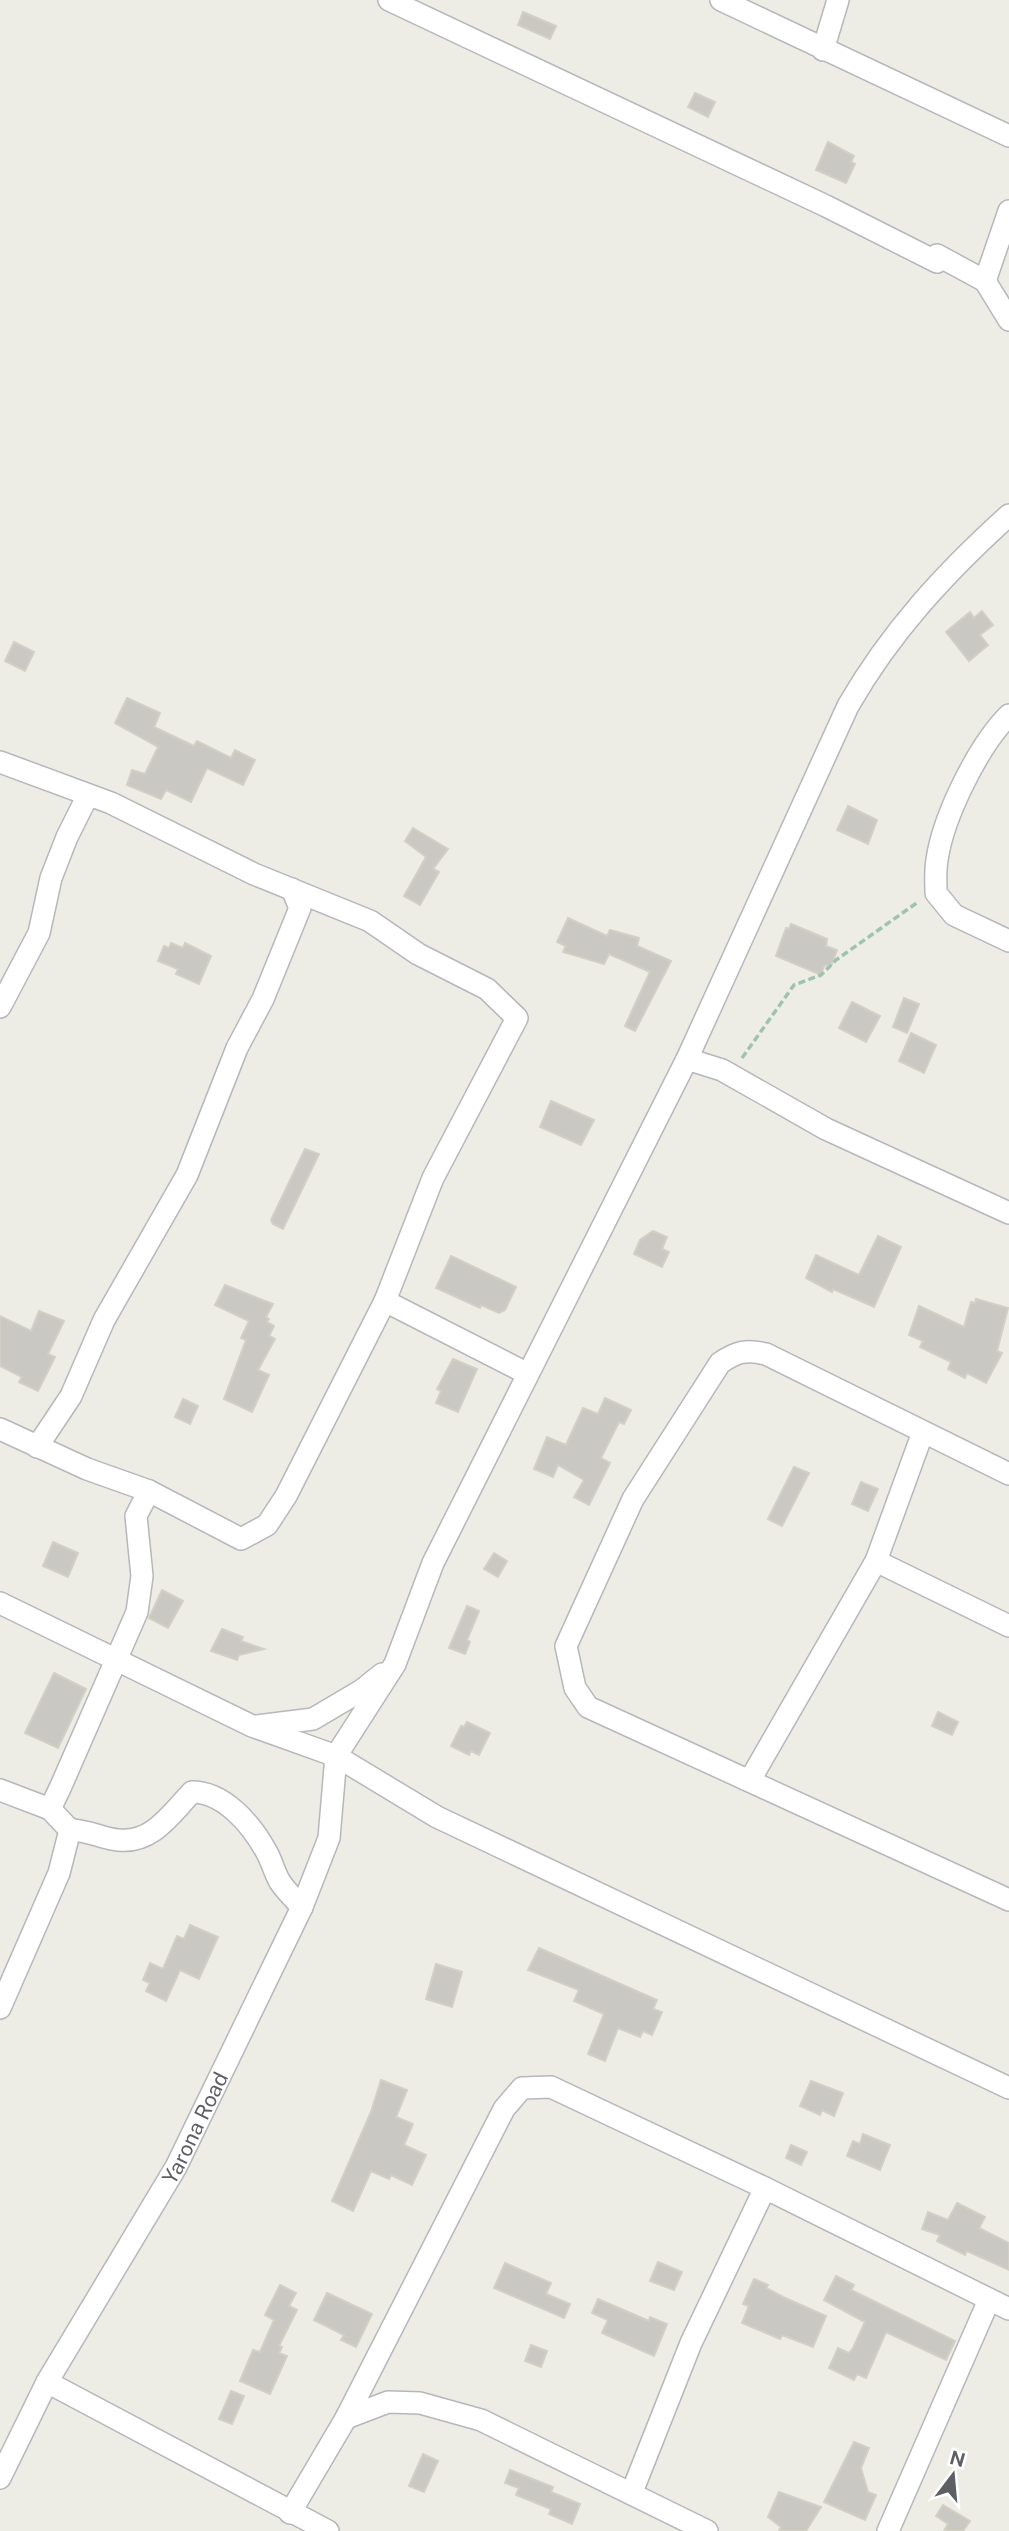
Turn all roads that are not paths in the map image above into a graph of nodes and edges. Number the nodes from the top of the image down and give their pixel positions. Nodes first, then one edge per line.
1 (389, 0) edge
2 (721, 0) edge
3 (838, 0) edge
4 (823, 50) junction
5 (1009, 136) edge
6 (1009, 211) edge
7 (985, 281) junction
8 (1009, 320) edge
9 (1009, 515) edge
10 (1009, 715) edge
11 (0, 762) edge
12 (88, 795) junction
13 (292, 889) junction
14 (1009, 940) edge
15 (0, 1007) edge
16 (687, 1059) junction
17 (1009, 1213) edge
18 (385, 1301) junction
19 (526, 1373) junction
20 (0, 1429) edge
21 (923, 1432) junction
22 (37, 1447) junction
23 (1009, 1474) edge
24 (149, 1491) junction
25 (876, 1561) junction
26 (0, 1603) edge
27 (1009, 1626) edge
28 (115, 1659) junction
29 (395, 1664) junction
30 (252, 1726) junction
31 (336, 1756) junction
32 (750, 1780) junction
33 (0, 1790) edge
34 (50, 1808) junction
35 (70, 1830) junction
36 (1009, 1900) edge
37 (302, 1907) junction
38 (0, 2008) edge
39 (1009, 2088) edge
40 (765, 2188) junction
41 (989, 2300) junction
42 (1009, 2309) edge
43 (47, 2382) junction
44 (346, 2418) junction
45 (0, 2478) edge
46 (632, 2492) junction
47 (290, 2513) junction
48 (328, 2531) edge
49 (706, 2531) edge
50 (888, 2531) edge

1 - 7 street
2 - 4 street
3 - 4 street
4 - 5 street
6 - 7 street
7 - 8 street
9 - 16 street
10 - 14 street
11 - 12 street
12 - 13 street
12 - 15 street
13 - 18 street
13 - 22 street
16 - 17 street
16 - 19 street
18 - 19 street
18 - 24 street
19 - 29 street
20 - 22 street
21 - 23 street
21 - 25 street
21 - 32 street
22 - 24 street
24 - 28 street
25 - 27 street
25 - 32 street
26 - 28 street
28 - 30 street
28 - 34 street
29 - 30 street
29 - 31 street
30 - 31 street
31 - 37 street, Yarona Road
31 - 39 street
32 - 36 street
33 - 34 street
34 - 35 street
35 - 37 street
35 - 38 street
37 - 43 street, Yarona Road
40 - 41 street
40 - 44 street
40 - 46 street
41 - 42 street
41 - 50 street
43 - 45 street, Yarona Road
43 - 47 street
44 - 46 street
44 - 47 street
46 - 49 street
47 - 48 street

